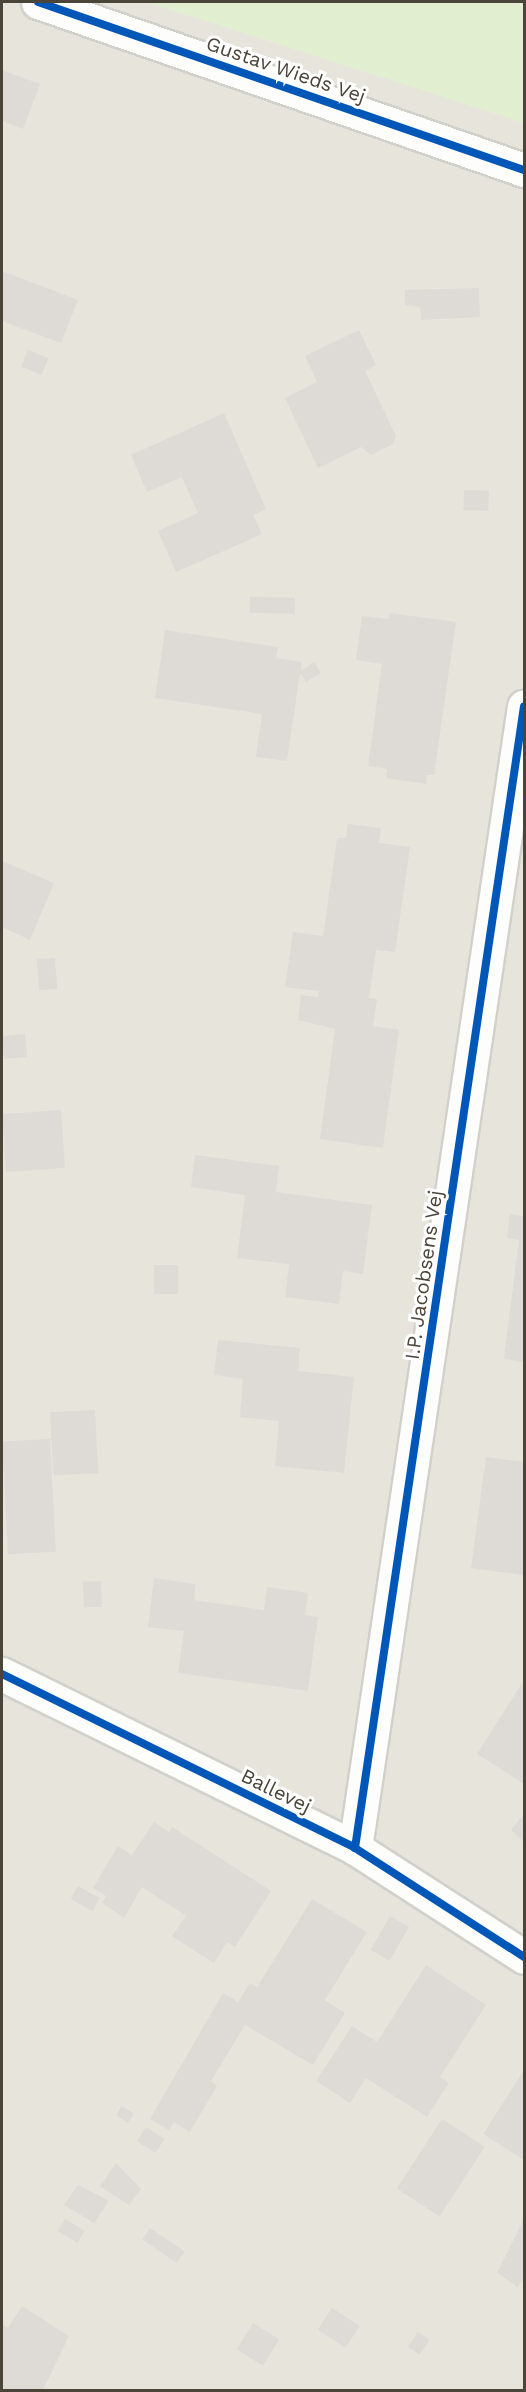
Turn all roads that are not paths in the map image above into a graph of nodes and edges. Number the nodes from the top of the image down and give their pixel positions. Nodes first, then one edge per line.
1 (38, 2) edge
2 (525, 170) edge
3 (525, 706) edge
4 (2, 1674) edge
5 (355, 1848) junction
6 (525, 1956) edge

1 - 2 street, Gustav Wieds Vej
3 - 5 street, I.P. Jacobsens Vej
4 - 5 street, Ballevej
5 - 6 street, Ballevej

